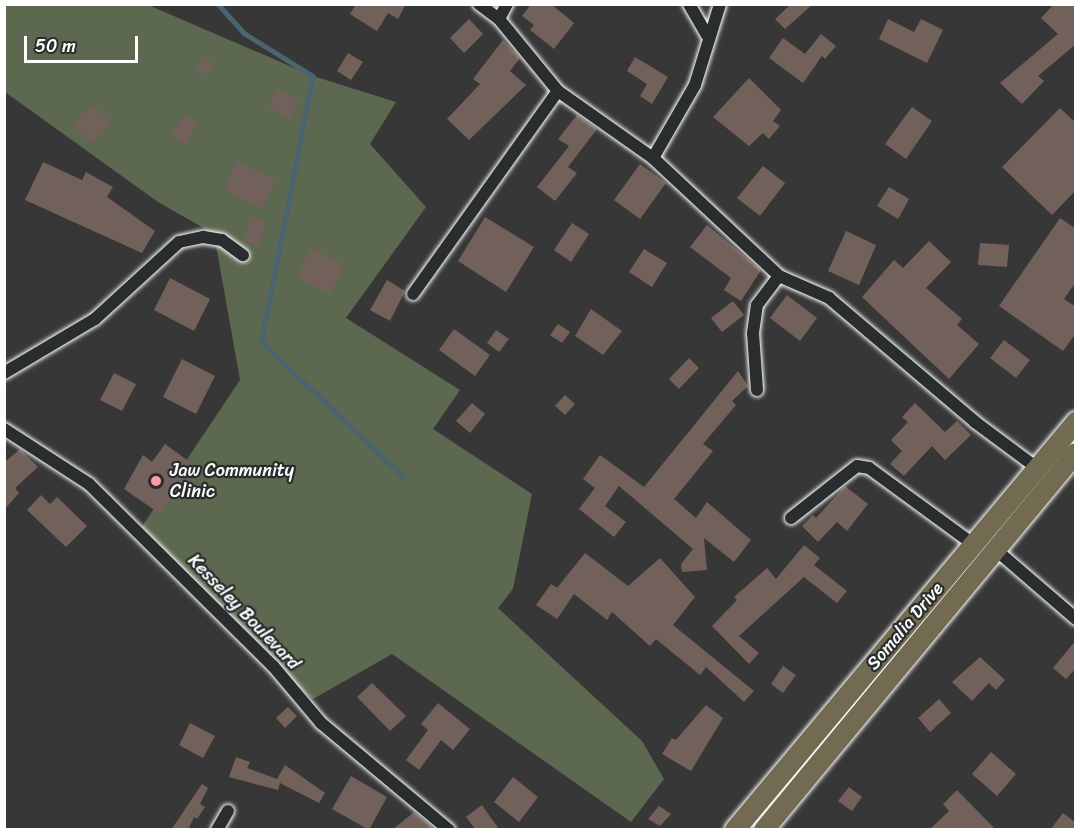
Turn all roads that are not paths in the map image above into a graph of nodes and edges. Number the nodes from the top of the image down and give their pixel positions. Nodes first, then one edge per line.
1 (479, 4) edge
2 (507, 4) edge
3 (689, 4) edge
4 (720, 4) edge
5 (499, 19) junction
6 (707, 35) junction
7 (558, 91) junction
8 (653, 158) junction
9 (243, 255) dead end
10 (779, 276) junction
11 (413, 294) dead end
12 (4, 373) edge
13 (757, 390) dead end
14 (1076, 422) edge
15 (4, 429) edge
16 (1076, 453) edge
17 (1037, 468) junction
18 (791, 518) dead end
19 (974, 544) junction
20 (995, 549) junction
21 (1076, 619) edge
22 (228, 811) dead end
23 (217, 830) edge
24 (449, 830) edge
25 (735, 830) edge
26 (764, 830) edge

1 - 5 street
2 - 5 street
3 - 6 street
4 - 6 street
5 - 7 street
6 - 8 street
7 - 8 street
7 - 11 street
8 - 10 street
9 - 12 street
10 - 13 street
10 - 17 street
14 - 17 main road, Somalia Drive
15 - 24 street, Kesseley Boulevard
16 - 20 main road, Somalia Drive
17 - 19 main road, Somalia Drive
18 - 19 street
19 - 25 main road, Somalia Drive
20 - 21 street
20 - 26 main road, Somalia Drive
22 - 23 street

